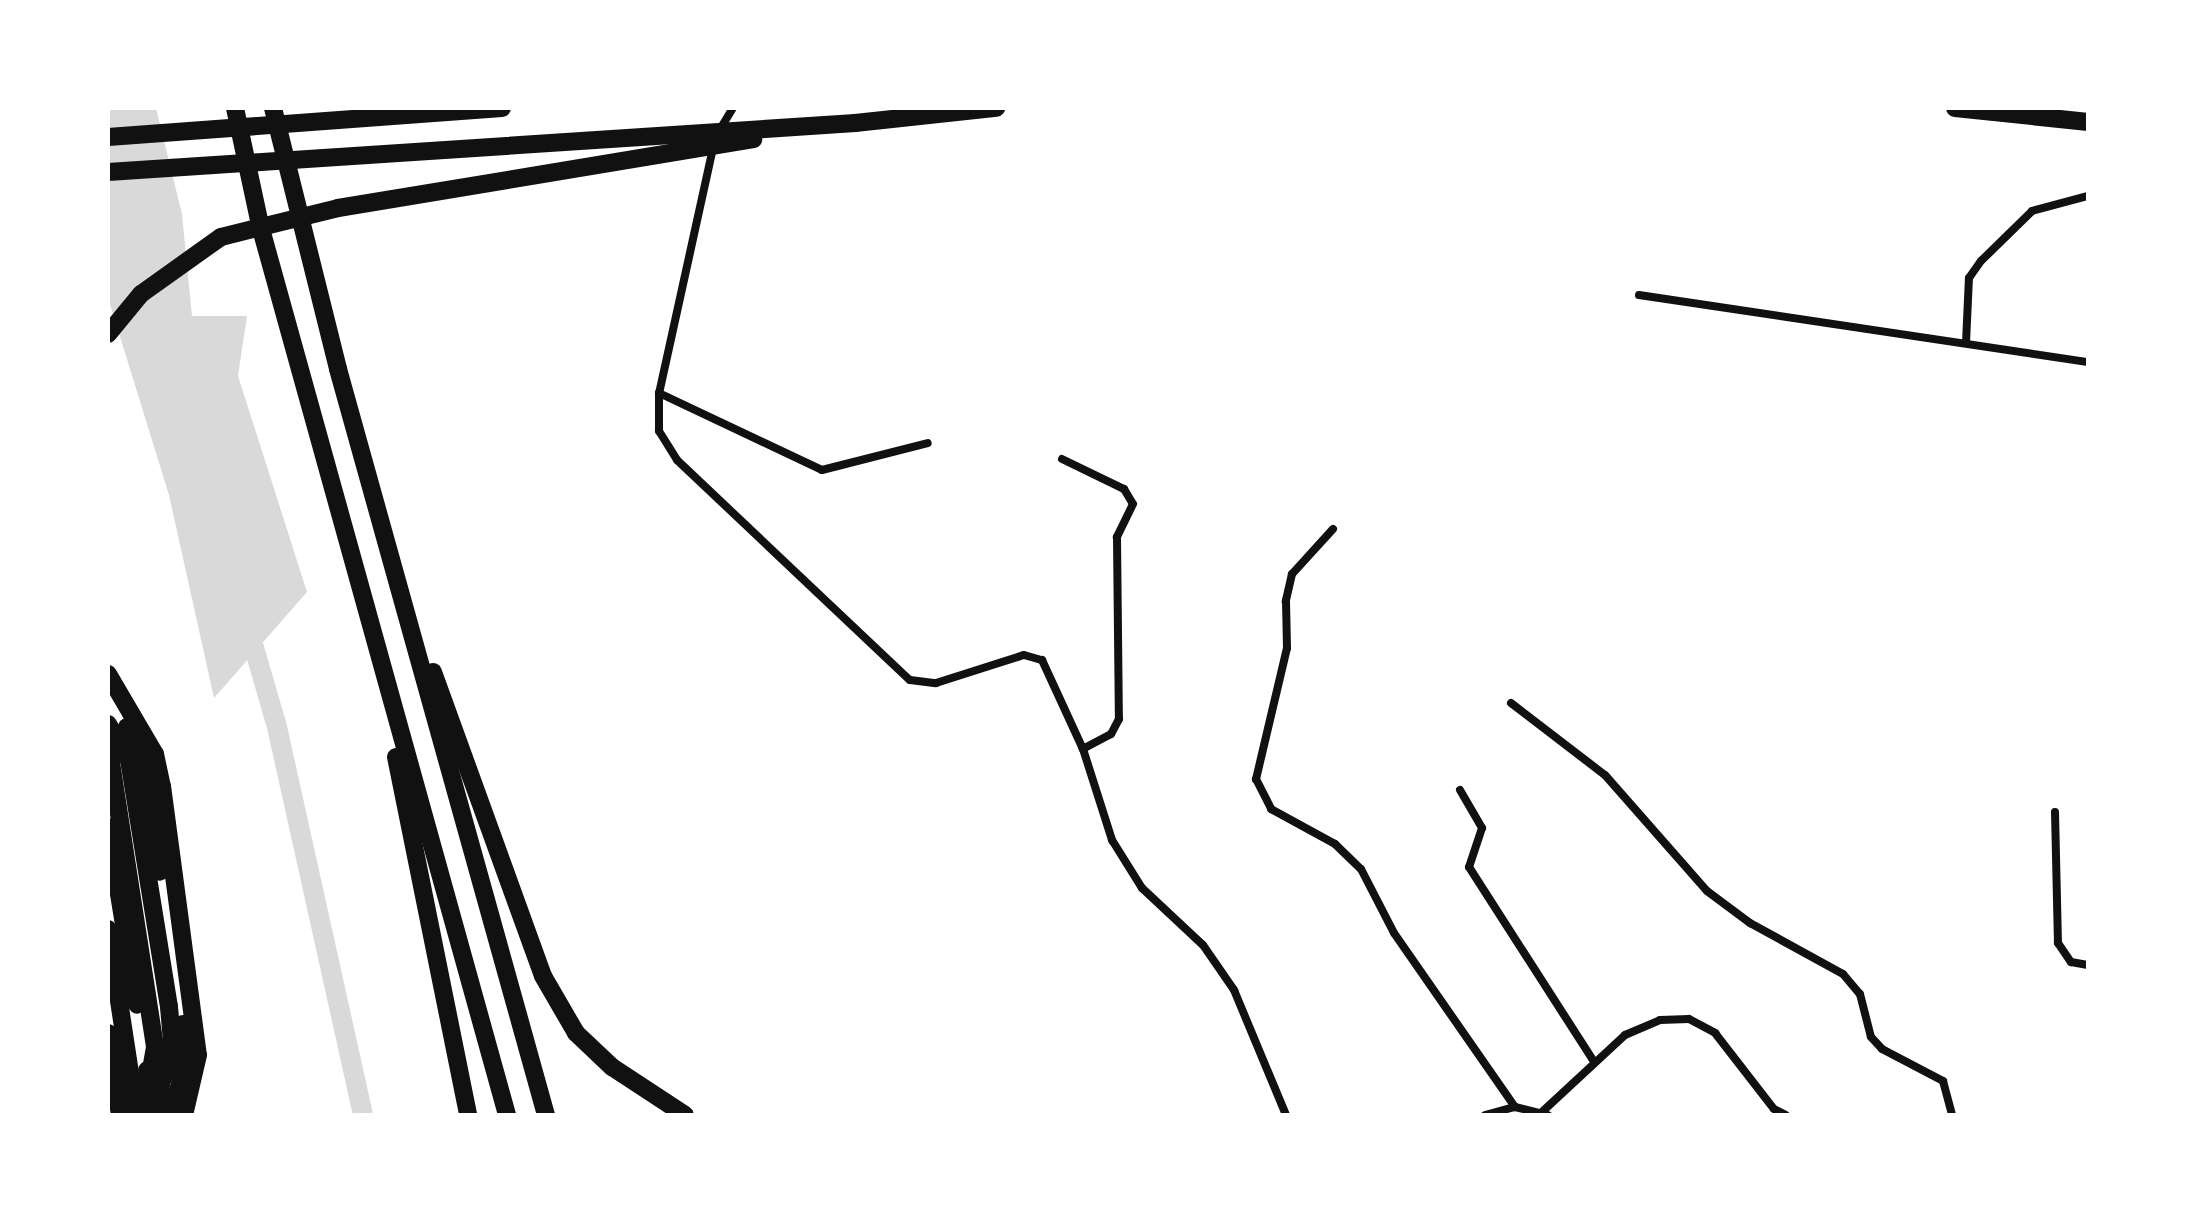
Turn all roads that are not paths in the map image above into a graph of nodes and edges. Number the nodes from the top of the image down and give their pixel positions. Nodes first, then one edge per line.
1 (235, 108) edge
2 (273, 108) edge
3 (502, 108) edge
4 (733, 108) edge
5 (996, 108) edge
6 (1955, 108) edge
7 (2088, 122) edge
8 (855, 123) junction
9 (108, 137) edge
10 (108, 172) edge
11 (2088, 196) edge
12 (1639, 295) dead end
13 (108, 334) edge
14 (1966, 343) junction
15 (2088, 362) edge
16 (659, 393) junction
17 (928, 443) dead end
18 (1062, 459) dead end
19 (378, 515) junction
20 (1333, 529) dead end
21 (366, 610) junction
22 (108, 674) edge
23 (108, 688) edge
24 (1511, 703) dead end
25 (108, 724) edge
26 (108, 743) edge
27 (1083, 749) junction
28 (1460, 790) dead end
29 (2055, 812) dead end
30 (108, 827) edge
31 (108, 929) edge
32 (2088, 965) edge
33 (108, 1033) edge
34 (1593, 1060) junction
35 (149, 1081) junction
36 (1515, 1107) junction
37 (1545, 1113) edge
38 (120, 1115) edge
39 (137, 1115) edge
40 (153, 1115) edge
41 (169, 1115) edge
42 (184, 1115) edge
43 (468, 1115) edge
44 (507, 1115) edge
45 (546, 1115) edge
46 (685, 1115) edge
47 (1286, 1115) edge
48 (1485, 1115) edge
49 (1786, 1115) edge
50 (1952, 1115) edge

1 - 21 highway
2 - 19 highway
3 - 9 highway
4 - 16 street
5 - 8 highway
6 - 7 highway
8 - 10 highway
8 - 13 highway
11 - 14 street
12 - 14 street
14 - 15 street
16 - 17 street
16 - 27 street
18 - 27 street
19 - 45 highway
19 - 46 highway
20 - 36 street
21 - 43 highway
21 - 44 highway
22 - 42 highway
23 - 41 highway
24 - 50 street
25 - 40 highway
26 - 35 highway
27 - 47 street
28 - 34 street
29 - 32 street
30 - 35 highway
31 - 39 highway
33 - 38 highway
34 - 37 street
34 - 49 street
35 - 39 highway
36 - 37 street
36 - 48 street

